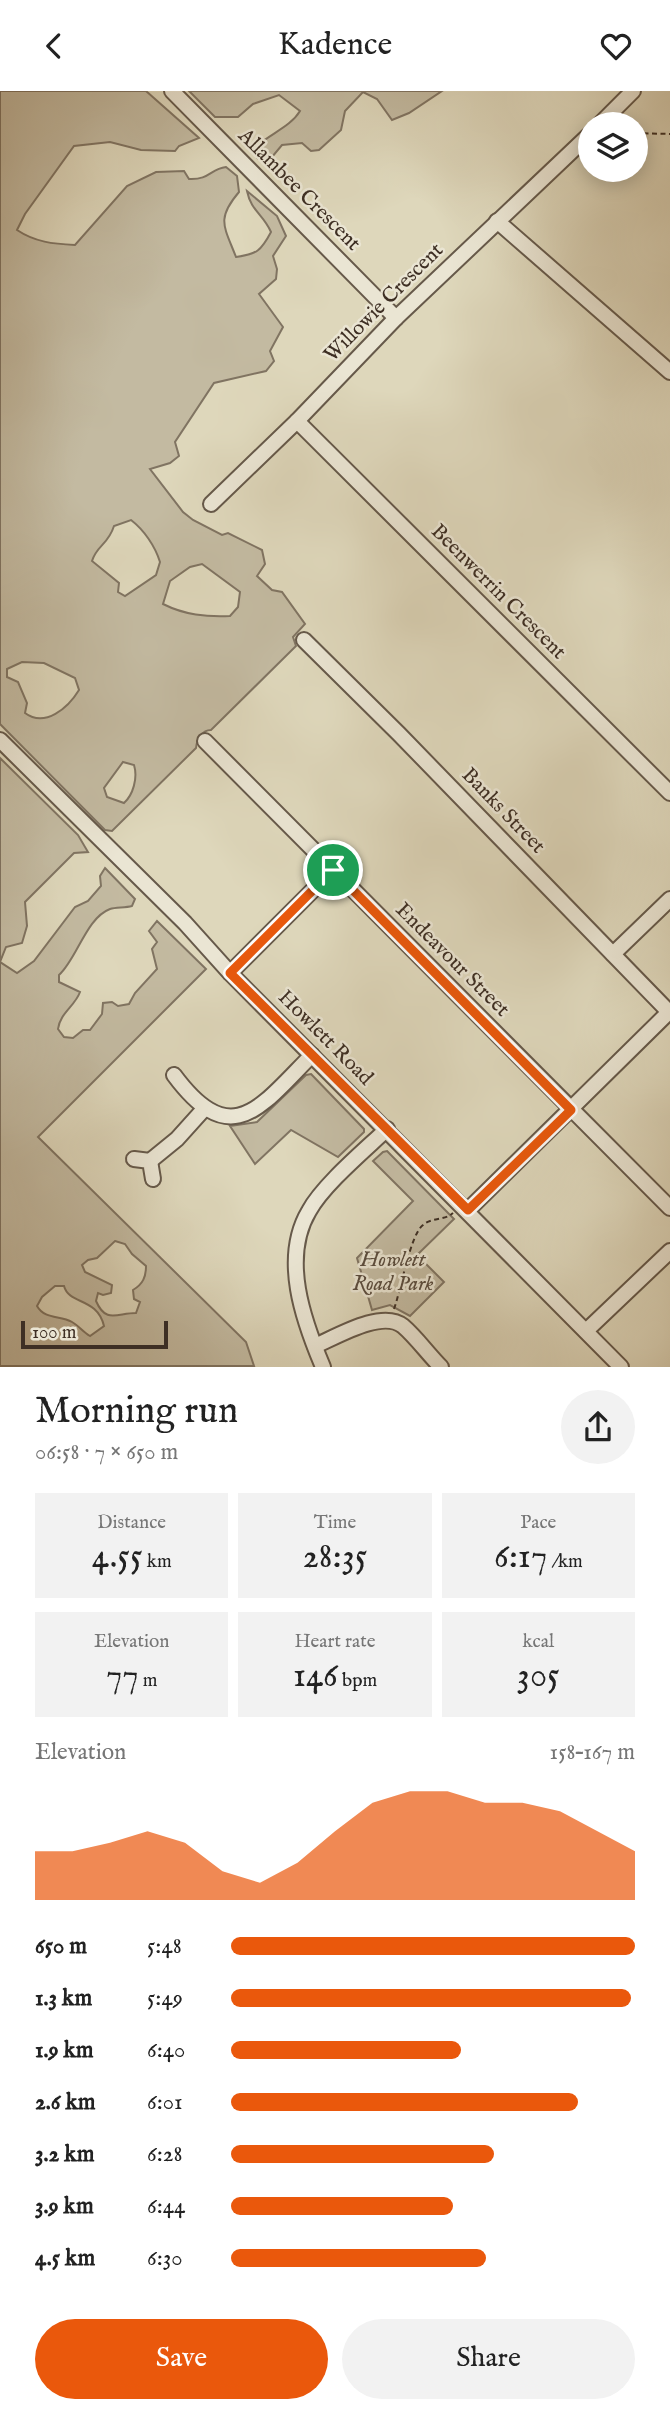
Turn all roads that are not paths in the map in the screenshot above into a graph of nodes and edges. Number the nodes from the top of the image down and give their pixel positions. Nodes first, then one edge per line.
1 (172, 91) edge
2 (633, 91) edge
3 (612, 112) edge
4 (578, 145) edge
5 (497, 221) junction
6 (396, 318) junction
7 (670, 372) edge
8 (297, 421) junction
9 (211, 504) dead end
10 (304, 640) dead end
11 (0, 740) edge
12 (205, 741) dead end
13 (670, 793) edge
14 (333, 870) junction
15 (670, 899) edge
16 (613, 954) junction
17 (230, 973) junction
18 (670, 1013) edge
19 (312, 1055) junction
20 (170, 1096) dead end
21 (204, 1108) junction
22 (571, 1110) junction
23 (387, 1129) junction
24 (134, 1159) dead end
25 (150, 1161) junction
26 (153, 1178) dead end
27 (465, 1207) junction
28 (670, 1208) edge
29 (670, 1251) edge
30 (586, 1331) junction
31 (315, 1346) junction
32 (323, 1367) edge
33 (441, 1367) edge
34 (621, 1367) edge

1 - 6 street, Allambee Crescent
2 - 3 street
4 - 5 street, Willowie Crescent
5 - 6 street, Willowie Crescent
5 - 7 street
6 - 8 street, Willowie Crescent
8 - 9 street, Willowie Crescent
8 - 13 street, Beenwerrin Crescent
10 - 16 street, Banks Street
11 - 17 street, Howlett Road
12 - 14 street, Endeavour Street
14 - 17 street
14 - 22 street, Endeavour Street
15 - 16 street
16 - 18 street, Banks Street
17 - 19 street, Howlett Road
18 - 22 street
19 - 21 street
19 - 23 street, Howlett Road
20 - 21 street
21 - 25 street
22 - 27 street
22 - 28 street, Endeavour Street
23 - 27 street, Howlett Road
23 - 31 street
24 - 25 street
25 - 26 street
27 - 30 street, Howlett Road
29 - 30 street
30 - 34 street, Howlett Road
31 - 32 street
31 - 33 street

